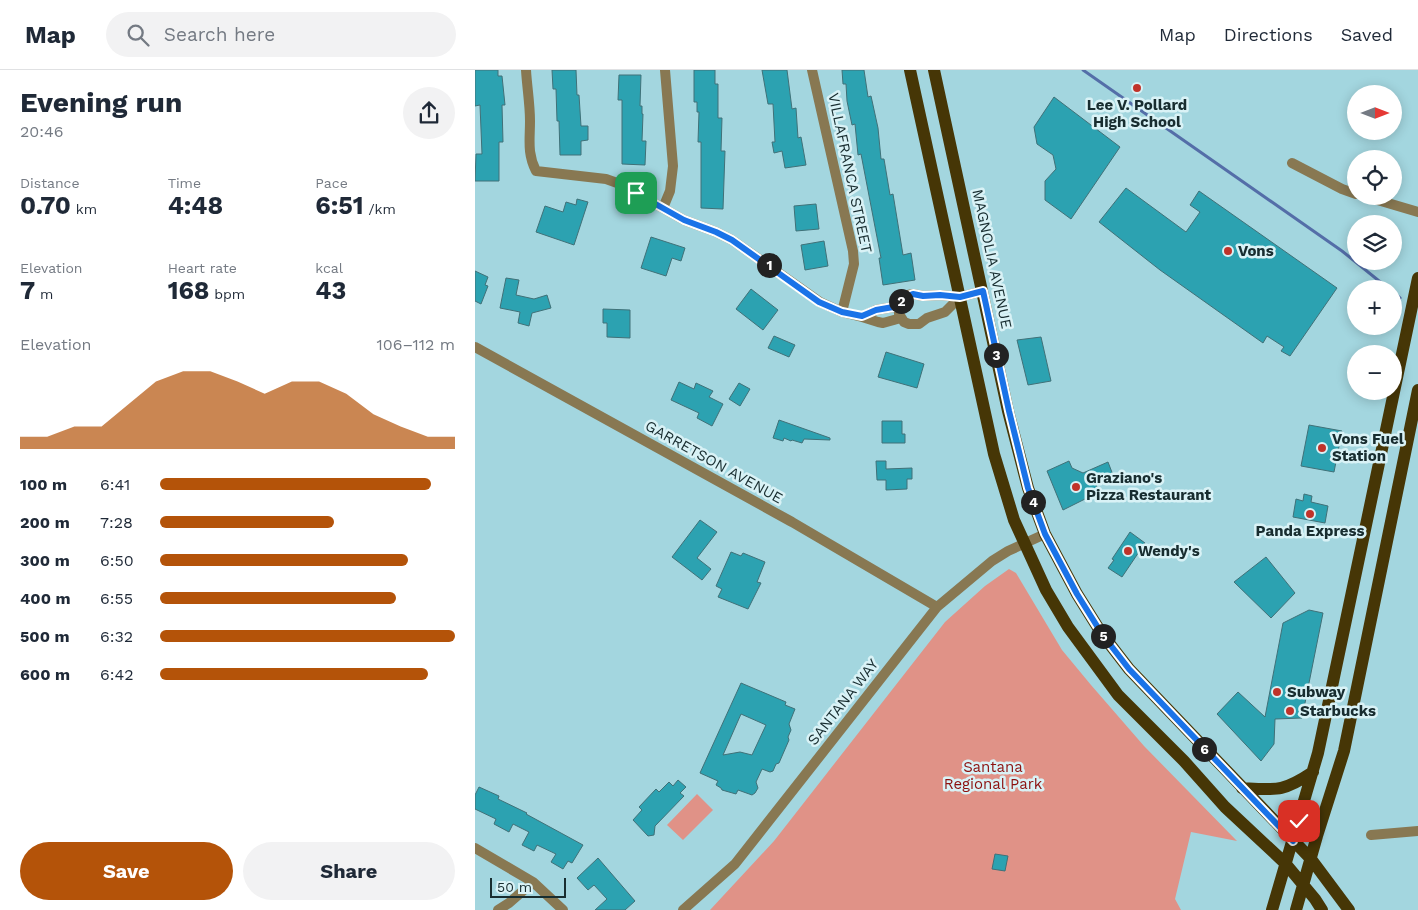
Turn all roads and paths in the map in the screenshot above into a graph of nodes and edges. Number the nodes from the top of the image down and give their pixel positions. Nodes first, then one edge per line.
1 (526, 70) edge
2 (665, 70) edge
3 (812, 70) edge
4 (910, 70) edge
5 (934, 70) edge
6 (1292, 164) dead end
7 (1347, 191) edge
8 (1394, 205) edge
9 (663, 208) junction
10 (1418, 212) edge
11 (1418, 278) edge
12 (983, 291) junction
13 (960, 297) junction
14 (899, 306) junction
15 (842, 312) junction
16 (862, 316) junction
17 (901, 318) junction
18 (475, 347) edge
19 (1418, 390) edge
20 (1045, 534) junction
21 (1025, 544) junction
22 (937, 607) junction
23 (1313, 772) junction
24 (1242, 788) junction
25 (1418, 831) edge
26 (1371, 835) dead end
27 (1293, 841) junction
28 (475, 848) edge
29 (1311, 859) junction
30 (1285, 864) junction
31 (533, 882) junction
32 (1303, 884) junction
33 (498, 910) edge
34 (563, 910) edge
35 (683, 910) edge
36 (1272, 910) edge
37 (1296, 910) edge
38 (1322, 910) edge
39 (1349, 910) edge

1 - 9 street
2 - 9 street
3 - 15 street, VILLAFRANCA STREET
4 - 13 main road
5 - 12 main road, MAGNOLIA AVENUE
6 - 7 street
8 - 10 street
9 - 15 street
11 - 23 main road
12 - 13 street
12 - 20 main road, MAGNOLIA AVENUE
13 - 14 street
13 - 17 street
13 - 21 main road
14 - 16 street
14 - 17 street
15 - 16 street
16 - 17 street
18 - 22 street, GARRETSON AVENUE
19 - 29 main road
20 - 21 street, SANTANA WAY
20 - 24 main road, MAGNOLIA AVENUE
21 - 22 street, SANTANA WAY
21 - 30 main road
22 - 35 street, SANTANA WAY
23 - 24 main road
23 - 27 main road
24 - 27 main road, MAGNOLIA AVENUE
25 - 26 street
27 - 29 main road, MAGNOLIA AVENUE
27 - 30 main road
28 - 31 street
29 - 32 main road
29 - 39 main road, MAGNOLIA AVENUE
30 - 32 main road
30 - 36 main road
31 - 33 street
31 - 34 street
32 - 37 main road
32 - 38 main road

